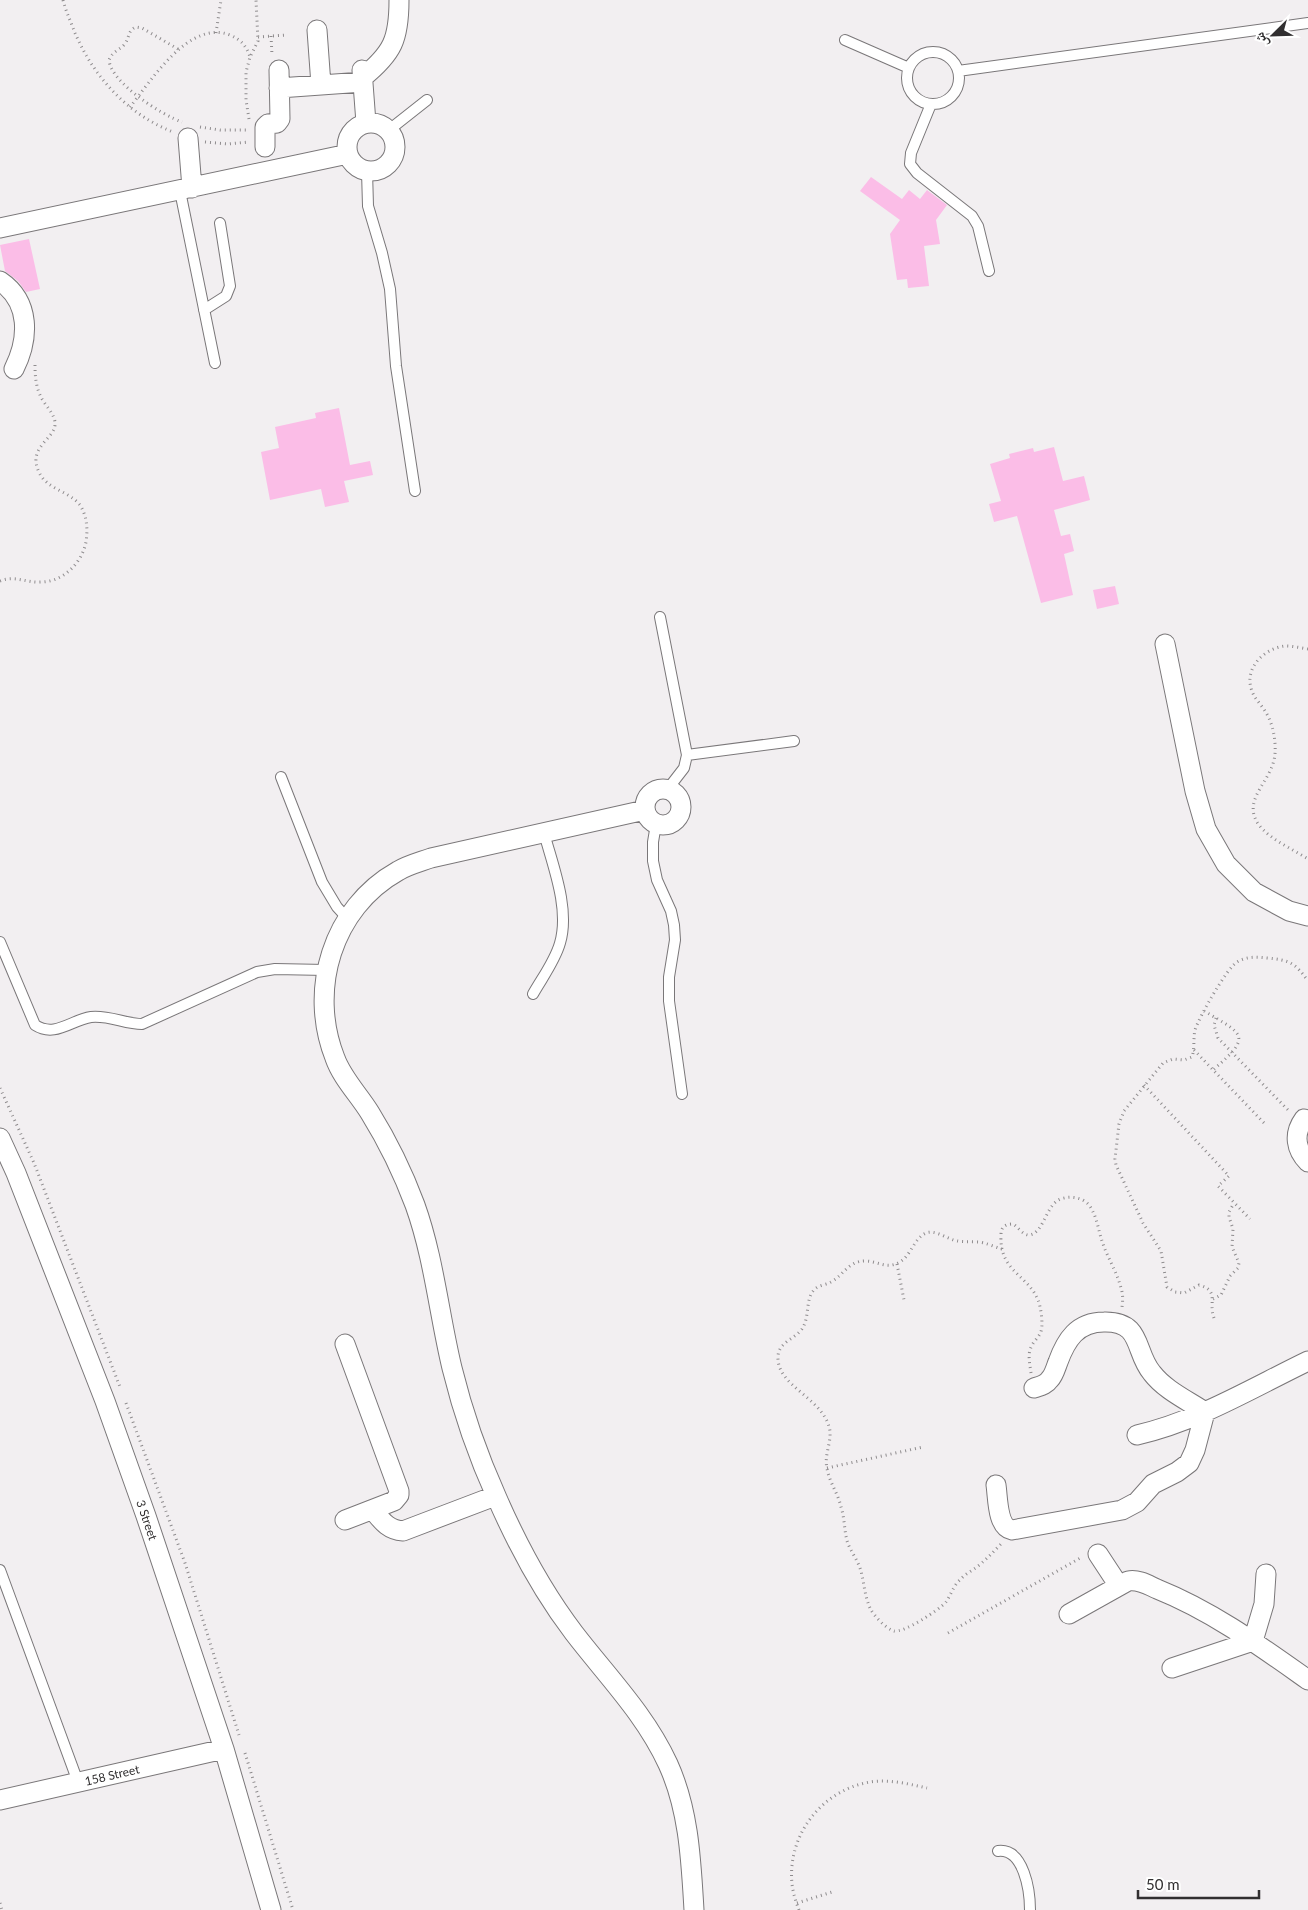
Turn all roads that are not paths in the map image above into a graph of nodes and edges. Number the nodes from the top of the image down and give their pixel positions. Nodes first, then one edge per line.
1 (399, 0) edge
2 (1308, 24) edge
3 (317, 30) dead end
4 (845, 40) dead end
5 (909, 68) junction
6 (958, 71) junction
7 (362, 74) junction
8 (321, 85) junction
9 (427, 100) dead end
10 (931, 104) junction
11 (366, 123) junction
12 (190, 129) road end
13 (389, 130) junction
14 (258, 133) road end
15 (348, 154) junction
16 (367, 171) junction
17 (186, 189) junction
18 (220, 223) dead end
19 (0, 228) edge
20 (989, 271) dead end
21 (0, 281) edge
22 (204, 310) junction
23 (215, 363) dead end
24 (14, 369) dead end
25 (414, 491) dead end
26 (660, 617) dead end
27 (1165, 644) dead end
28 (794, 741) dead end
29 (687, 755) junction
30 (281, 778) dead end
31 (668, 790) junction
32 (651, 817) junction
33 (544, 833) junction
34 (1308, 916) edge
35 (347, 918) junction
36 (0, 942) edge
37 (326, 970) junction
38 (533, 994) dead end
39 (682, 1094) dead end
40 (1303, 1121) edge
41 (0, 1138) edge
42 (1308, 1162) edge
43 (8, 1177) edge
44 (345, 1344) dead end
45 (1308, 1361) edge
46 (1034, 1388) road end
47 (1205, 1412) junction
48 (1136, 1435) dead end
49 (996, 1485) dead end
50 (496, 1496) junction
51 (373, 1510) junction
52 (344, 1520) dead end
53 (1098, 1554) road end
54 (0, 1570) edge
55 (1266, 1574) dead end
56 (1119, 1586) junction
57 (1069, 1614) dead end
58 (1253, 1641) junction
59 (1172, 1668) dead end
60 (1308, 1680) edge
61 (224, 1750) junction
62 (78, 1782) junction
63 (0, 1800) edge
64 (998, 1851) dead end
65 (270, 1910) edge
66 (694, 1910) edge
67 (1030, 1910) edge

1 - 7 street
2 - 6 lane
3 - 8 street
4 - 5 lane
5 - 6 lane
5 - 10 lane
6 - 10 lane
7 - 8 street
7 - 11 street
8 - 14 street
9 - 13 lane
10 - 20 lane
11 - 13 street
11 - 15 street
12 - 17 street
13 - 16 street
15 - 16 street
15 - 17 street
16 - 25 lane
17 - 19 street
17 - 22 lane
18 - 22 lane
21 - 24 street
22 - 23 lane
26 - 29 lane
27 - 34 street
28 - 29 lane
29 - 31 lane
30 - 35 lane
31 - 32 street
31 - 32 street
32 - 33 street
32 - 39 lane
33 - 35 street
33 - 38 lane
35 - 37 street
36 - 37 lane
37 - 50 street
40 - 42 street
41 - 43 street, 3 Street
43 - 61 street, 3 Street
44 - 51 street
45 - 47 street
46 - 47 street
47 - 48 street
47 - 49 street
50 - 51 street
50 - 66 street
51 - 52 street
53 - 56 street
54 - 62 lane
55 - 58 street
56 - 57 street
56 - 58 street
58 - 59 street
58 - 60 street
61 - 62 street, 158 Street
61 - 65 street, 3 Street
62 - 63 street, 158 Street
64 - 67 lane

